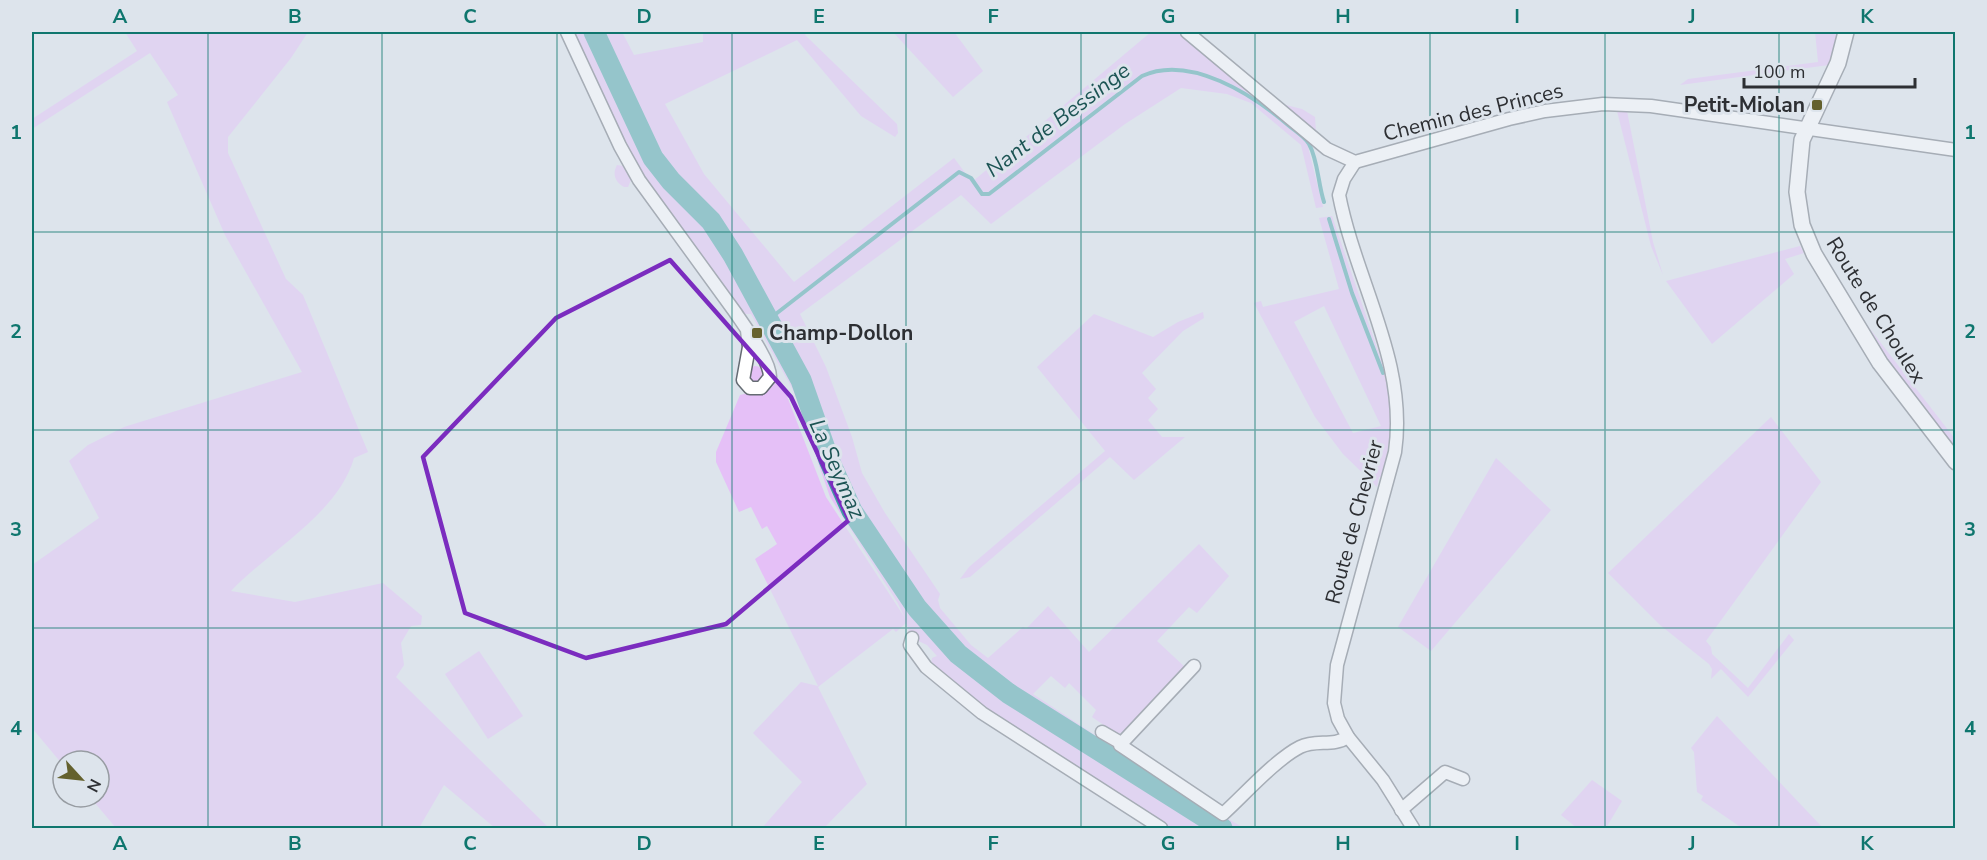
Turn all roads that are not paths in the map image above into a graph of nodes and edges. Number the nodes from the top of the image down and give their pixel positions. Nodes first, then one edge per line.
1 (567, 32) edge
2 (1187, 32) edge
3 (1846, 32) edge
4 (1806, 128) junction
5 (1956, 150) edge
6 (1355, 162) junction
7 (747, 330) junction
8 (1956, 462) edge
9 (912, 638) dead end
10 (1194, 666) dead end
11 (1102, 732) dead end
12 (1348, 737) junction
13 (1121, 743) junction
14 (1463, 779) dead end
15 (1401, 810) junction
16 (1161, 828) edge
17 (1413, 828) edge

1 - 7 street
2 - 6 street
3 - 4 street, Route de Choulex
4 - 5 street, Chemin des Princes
4 - 6 street, Chemin des Princes
4 - 8 street, Route de Choulex
6 - 12 street, Route de Chevrier
7 - 7 street
9 - 16 street
10 - 13 street
11 - 13 street
12 - 13 street
12 - 15 street, Route de Chevrier
14 - 15 street
15 - 17 street, Route de Chevrier

